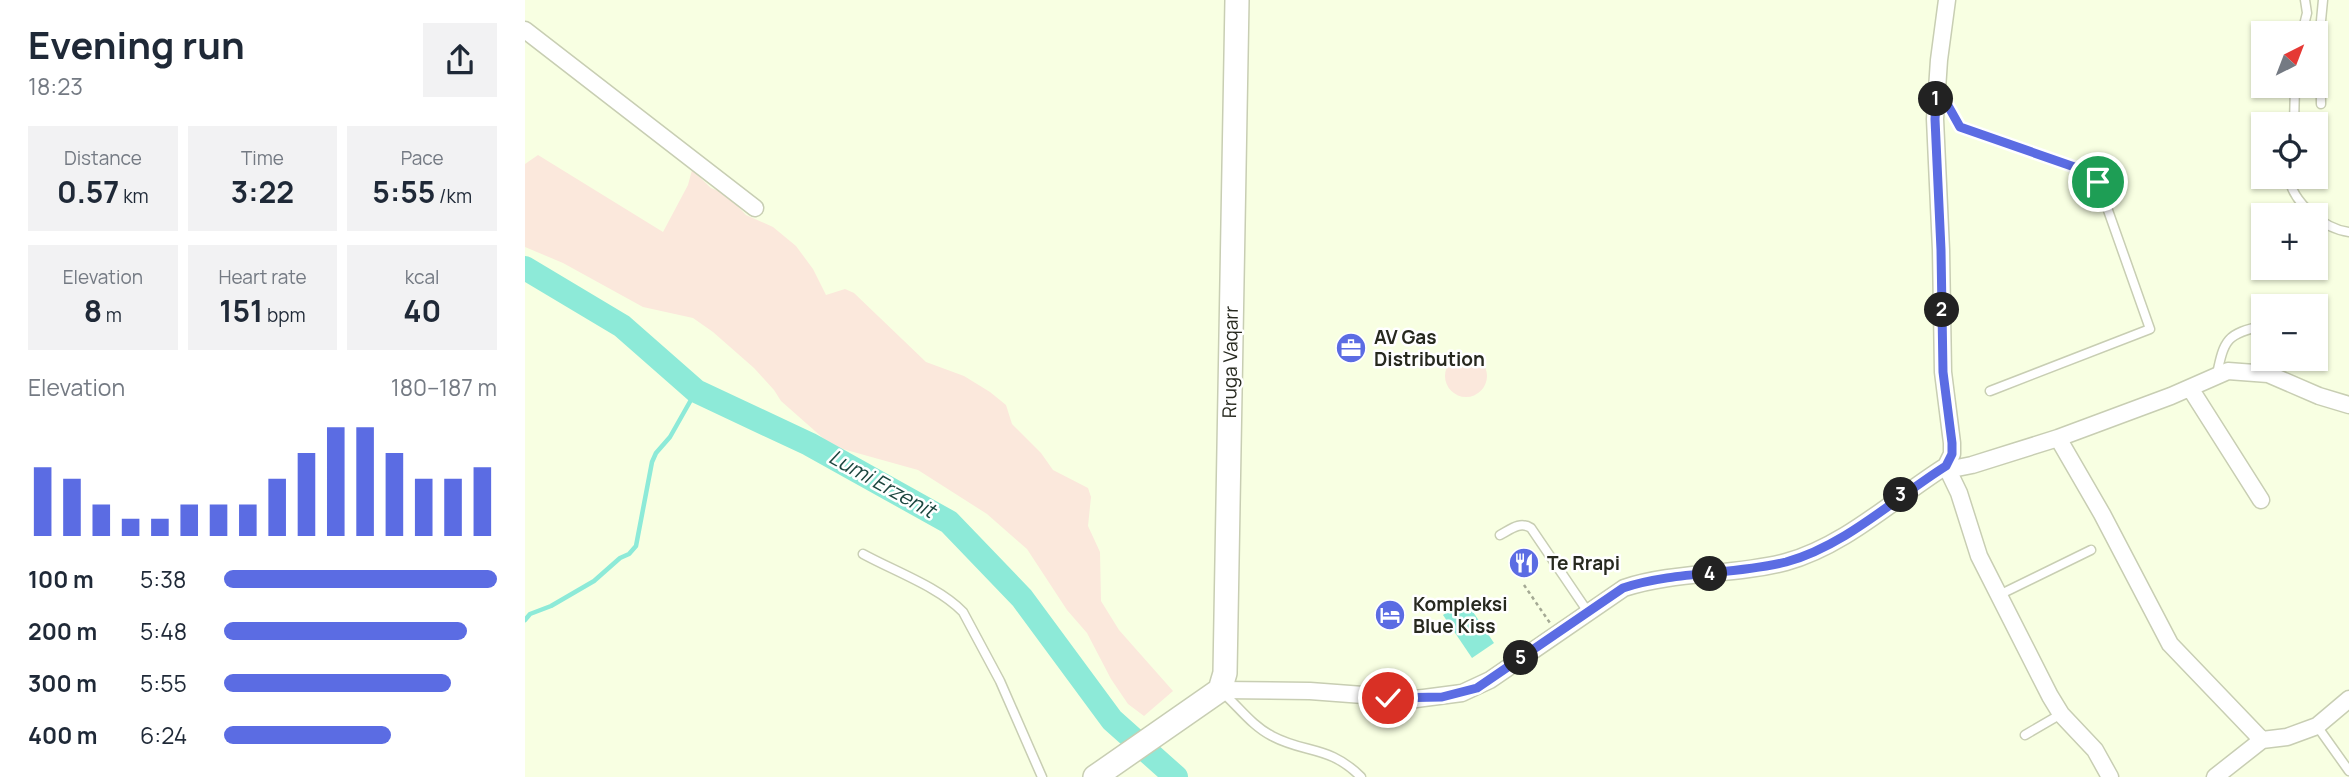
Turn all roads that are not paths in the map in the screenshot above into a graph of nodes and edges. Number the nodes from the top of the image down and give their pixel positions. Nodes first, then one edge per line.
1 (1237, 0) edge
2 (1947, 0) edge
3 (2305, 0) edge
4 (2323, 0) edge
5 (2305, 21) edge
6 (525, 30) edge
7 (1937, 86) junction
8 (2321, 104) dead end
9 (2293, 189) edge
10 (755, 208) dead end
11 (2349, 232) edge
12 (2251, 328) edge
13 (2217, 374) junction
14 (2189, 388) junction
15 (1990, 391) dead end
16 (2349, 405) edge
17 (2058, 438) junction
18 (1946, 466) junction
19 (2262, 500) dead end
20 (1500, 535) dead end
21 (2091, 550) dead end
22 (863, 554) dead end
23 (1999, 595) junction
24 (1588, 612) junction
25 (1220, 690) junction
26 (2349, 699) edge
27 (2061, 714) junction
28 (2318, 726) junction
29 (2025, 735) dead end
30 (2262, 740) junction
31 (2349, 771) edge
32 (1042, 777) edge
33 (1095, 777) edge
34 (1361, 777) edge
35 (2110, 777) edge
36 (2215, 777) edge

1 - 25 main road, Rruga Vaqarr
2 - 7 street
3 - 5 lane
4 - 8 lane
6 - 10 street
7 - 15 lane
7 - 18 street
9 - 11 lane
12 - 13 lane
13 - 14 street
13 - 16 street
14 - 17 street
14 - 19 street
17 - 18 street
17 - 30 street
18 - 23 street
18 - 24 street
20 - 24 lane
21 - 23 lane
22 - 32 lane
23 - 27 street
24 - 25 street
25 - 33 main road
25 - 34 lane
26 - 28 street
27 - 29 lane
27 - 35 street
28 - 30 street
28 - 31 lane
30 - 36 street

